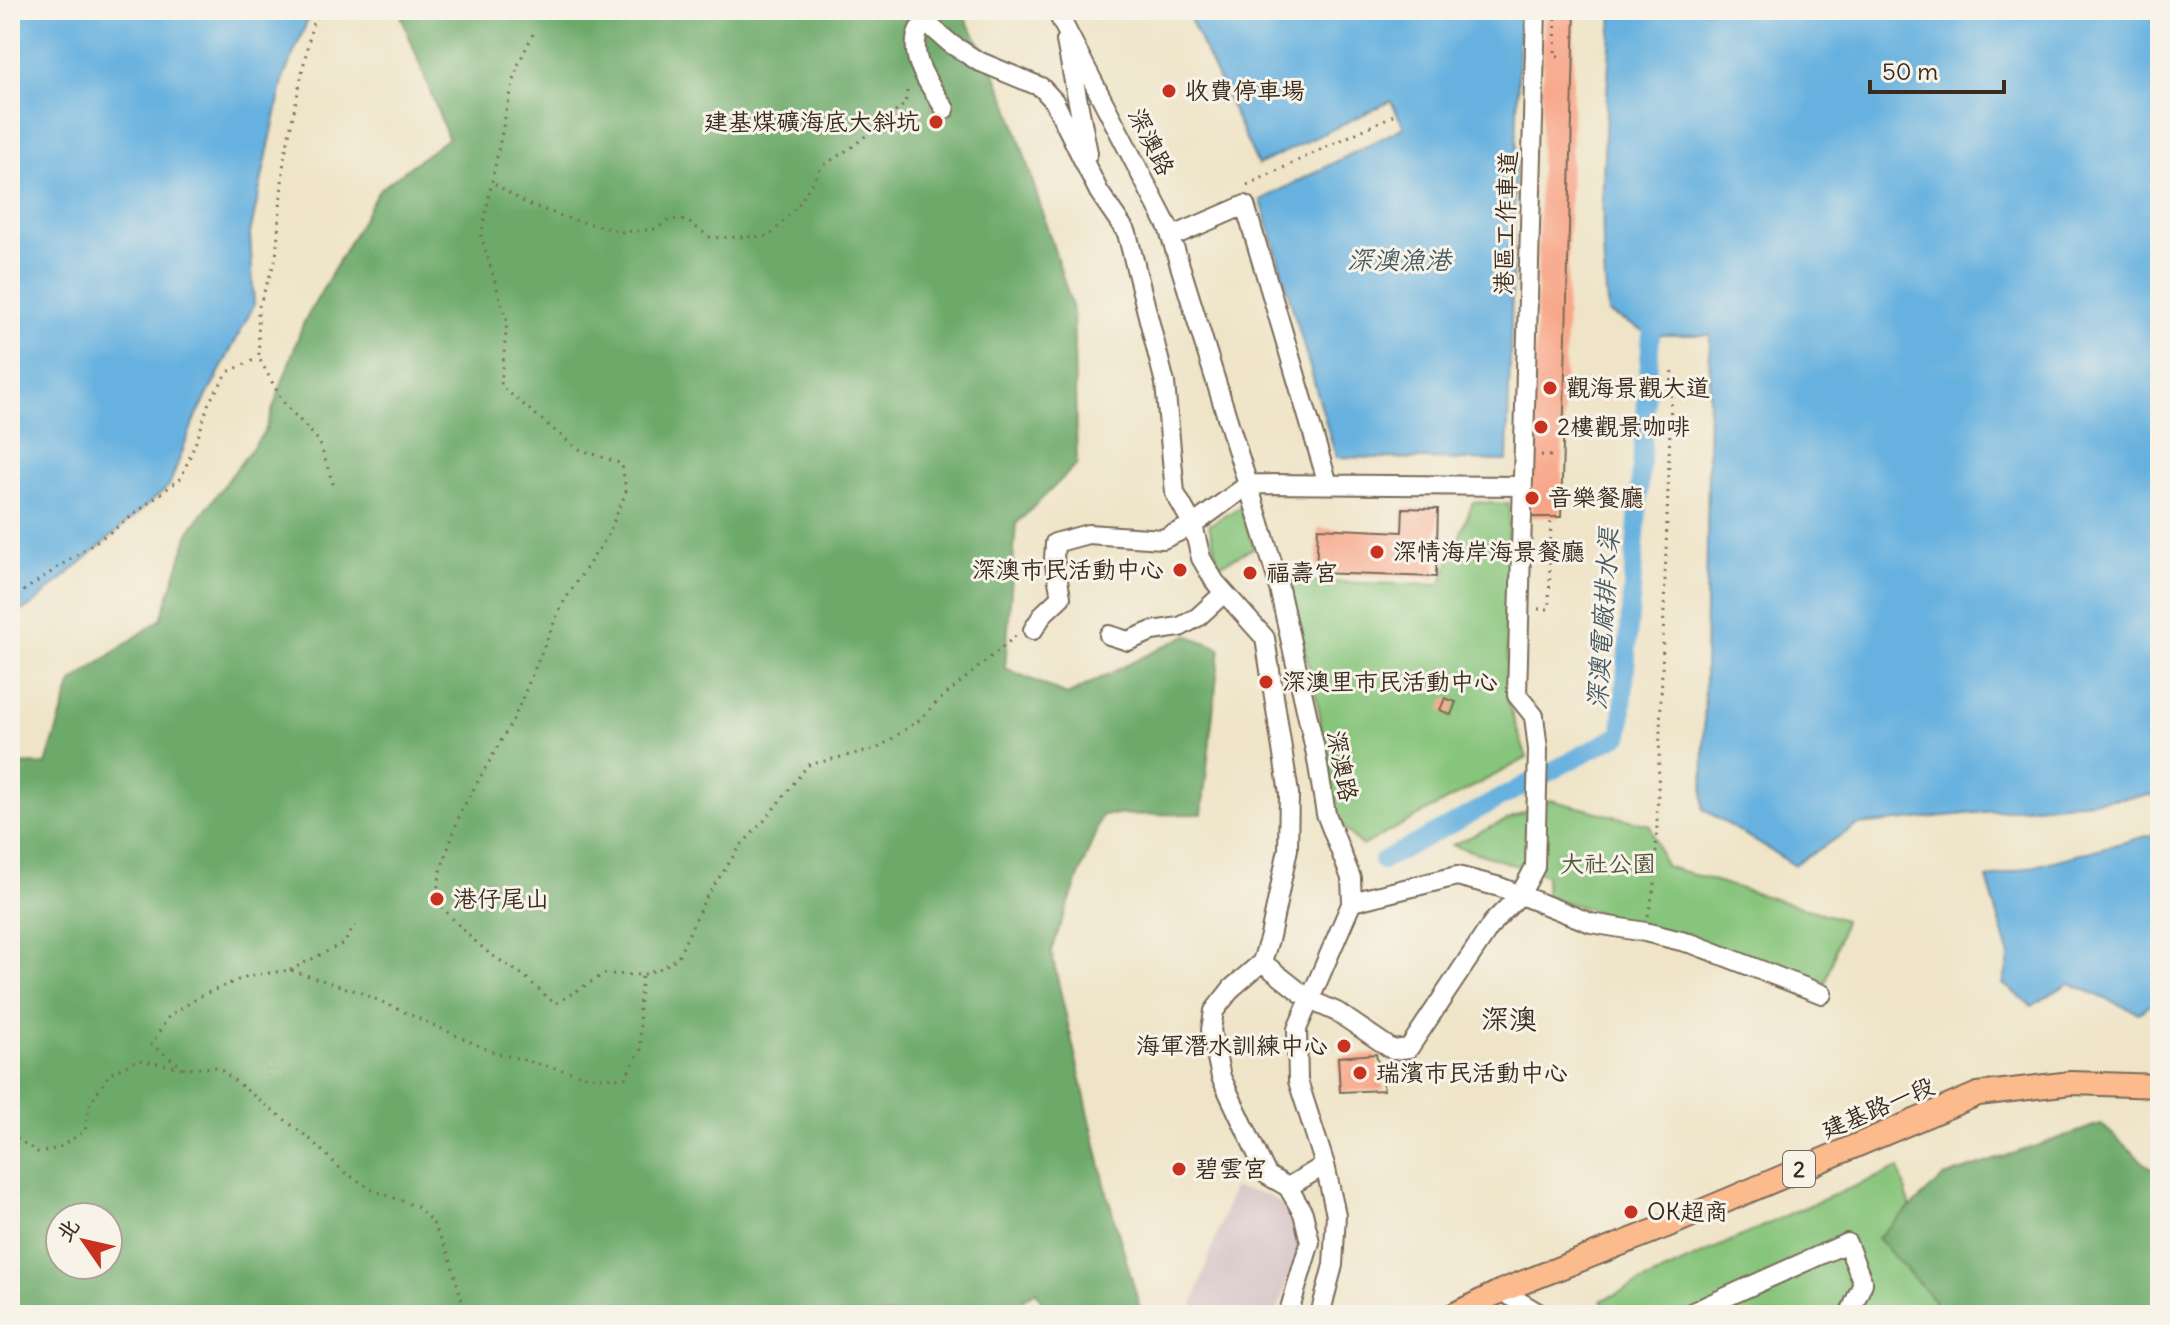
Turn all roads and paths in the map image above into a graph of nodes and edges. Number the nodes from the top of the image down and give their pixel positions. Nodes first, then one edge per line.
1 (322, 10) edge
2 (1056, 10) edge
3 (1536, 10) edge
4 (1556, 10) edge
5 (1065, 31) junction
6 (533, 34) dead end
7 (1560, 56) dead end
8 (910, 73) dead end
9 (945, 109) dead end
10 (1396, 114) dead end
11 (1092, 176) junction
12 (493, 183) junction
13 (1247, 185) dead end
14 (1171, 237) junction
15 (259, 358) junction
16 (1672, 367) dead end
17 (1541, 455) dead end
18 (1552, 456) dead end
19 (1249, 484) junction
20 (1328, 484) junction
21 (1522, 486) junction
22 (335, 490) dead end
23 (1551, 517) dead end
24 (1193, 525) junction
25 (1224, 593) junction
26 (10, 600) edge
27 (1537, 609) dead end
28 (1033, 630) joint
29 (1109, 635) dead end
30 (1520, 895) junction
31 (1352, 902) junction
32 (355, 926) dead end
33 (1645, 932) junction
34 (1262, 962) junction
35 (290, 970) junction
36 (642, 975) junction
37 (1822, 994) dead end
38 (1310, 1000) junction
39 (186, 1069) junction
40 (2160, 1086) edge
41 (10, 1134) edge
42 (1325, 1165) junction
43 (1288, 1187) junction
44 (1501, 1291) junction
45 (466, 1315) edge
46 (1288, 1315) edge
47 (1320, 1315) edge
48 (1453, 1315) edge
49 (1542, 1315) edge
50 (1686, 1315) edge
51 (1849, 1315) edge

1 - 15 path
2 - 5 street, 深澳路
3 - 21 street, 港區工作車道
4 - 7 path
5 - 11 street
5 - 14 street, 深澳路
6 - 12 path
8 - 12 path
9 - 11 street
10 - 13 path
11 - 24 street
12 - 36 path
14 - 19 street, 深澳路
14 - 20 street
15 - 22 path
15 - 26 path
16 - 33 path
17 - 18 path
19 - 20 street
19 - 24 street
19 - 31 street, 深澳路
20 - 21 street
21 - 30 street, 港區工作車道
23 - 27 path
24 - 25 street
24 - 28 street
25 - 29 street
25 - 34 street
28 - 36 path
30 - 31 street
30 - 33 street
30 - 38 street
31 - 38 street
32 - 35 path
33 - 37 street
34 - 38 street
34 - 43 street
35 - 36 path
35 - 39 path
38 - 42 street
39 - 41 path
39 - 45 path
40 - 44 main road, 建基路一段 / 2
42 - 43 street
42 - 47 street
43 - 46 street
44 - 48 main road, 建基路一段 / 2
44 - 49 street
50 - 51 street

